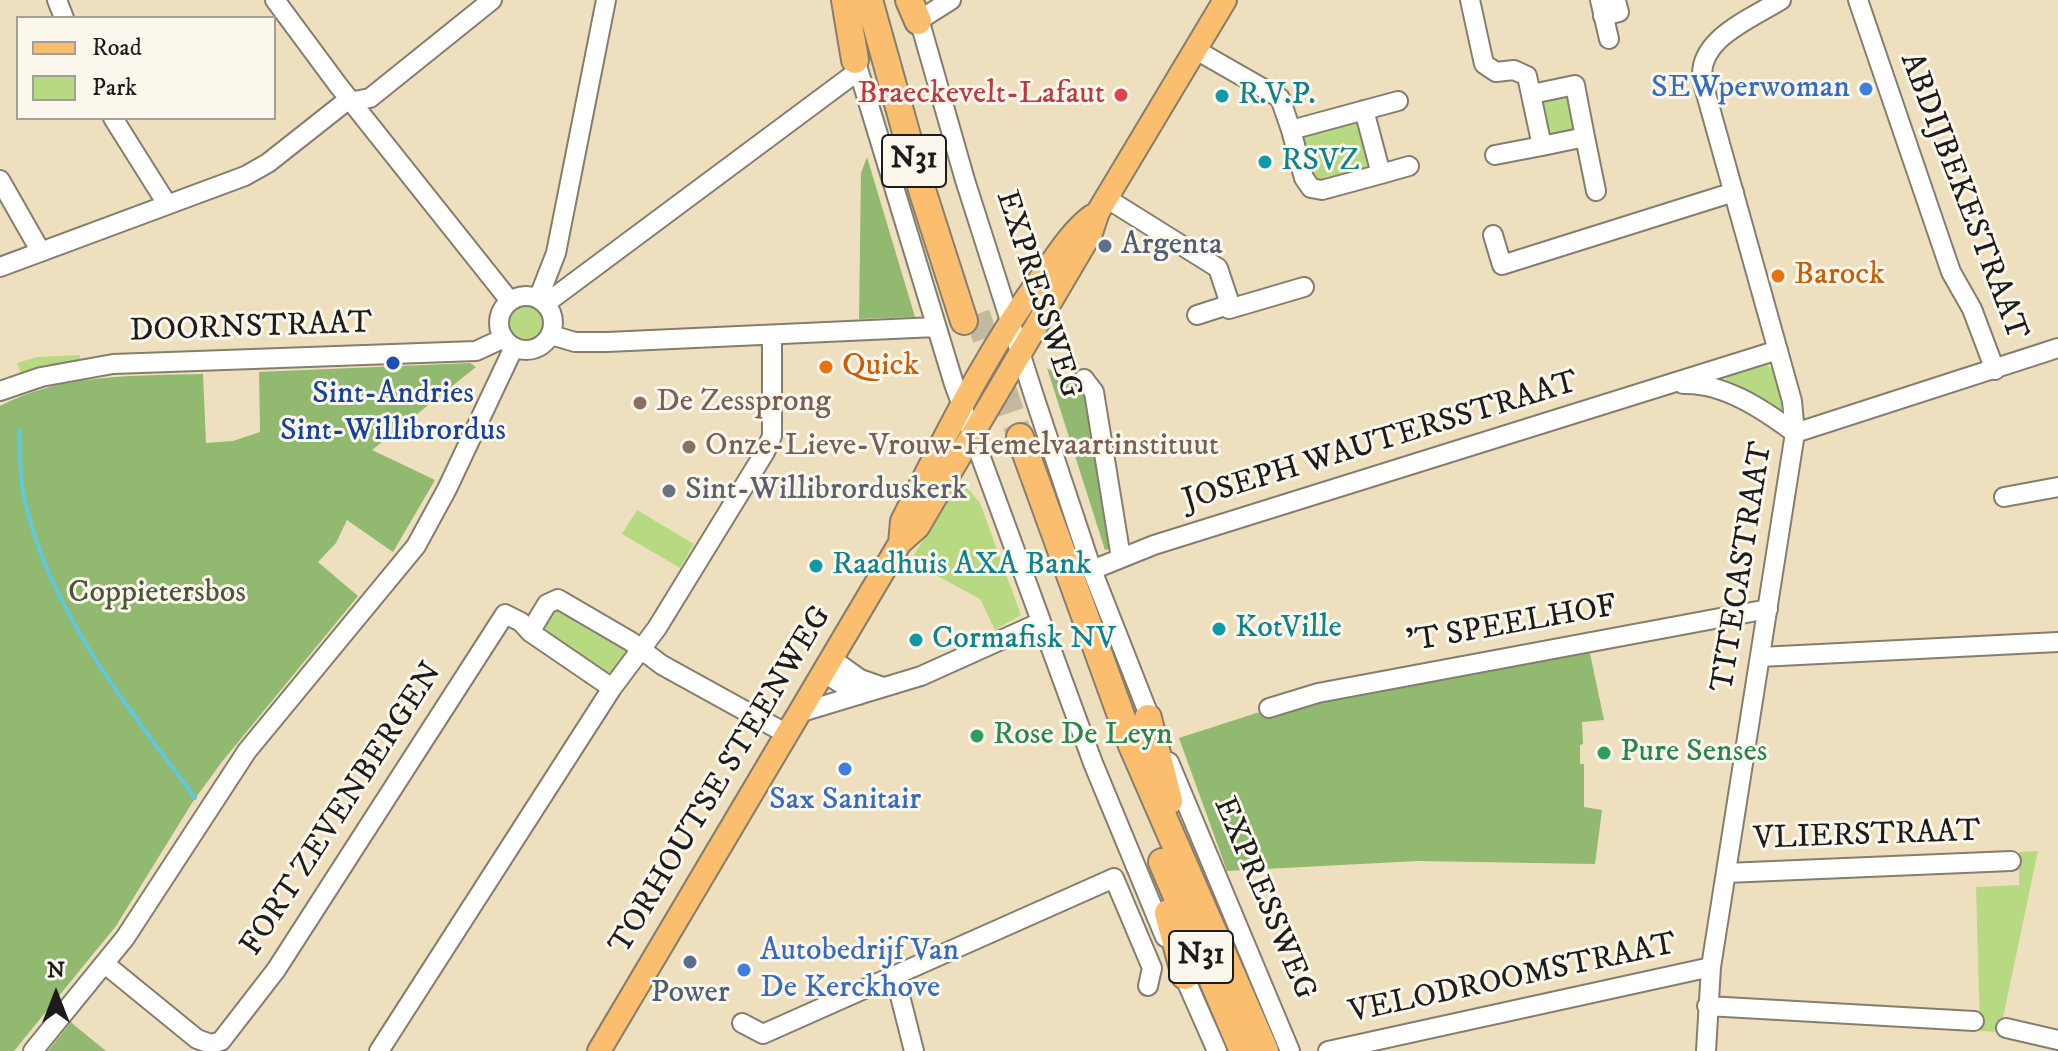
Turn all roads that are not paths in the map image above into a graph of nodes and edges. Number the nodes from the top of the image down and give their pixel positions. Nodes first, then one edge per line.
1 (275, 0) edge
2 (492, 0) edge
3 (606, 0) edge
4 (838, 0) edge
5 (845, 0) edge
6 (869, 0) edge
7 (886, 0) edge
8 (951, 0) edge
9 (1225, 0) edge
10 (1470, 0) edge
11 (1618, 0) edge
12 (1781, 0) edge
13 (1858, 0) edge
14 (914, 7) edge
15 (1602, 8) edge
16 (1609, 39) dead end
17 (1196, 50) junction
18 (856, 65) junction
19 (1532, 94) junction
20 (1398, 101) dead end
21 (353, 103) junction
22 (1364, 110) junction
23 (114, 120) edge
24 (1291, 130) junction
25 (1585, 137) junction
26 (1542, 146) junction
27 (1495, 155) dead end
28 (1409, 166) dead end
29 (1381, 174) junction
30 (0, 180) edge
31 (1596, 191) dead end
32 (1734, 192) junction
33 (167, 204) junction
34 (1102, 205) junction
35 (1493, 235) dead end
36 (41, 252) junction
37 (0, 267) edge
38 (1304, 287) dead end
39 (510, 301) junction
40 (542, 301) junction
41 (1225, 306) junction
42 (1197, 315) dead end
43 (1010, 321) junction
44 (936, 327) junction
45 (551, 335) junction
46 (772, 336) junction
47 (509, 343) junction
48 (2058, 348) edge
49 (1778, 350) junction
50 (1020, 353) junction
51 (1995, 370) junction
52 (1084, 379) dead end
53 (1661, 387) junction
54 (0, 391) edge
55 (962, 401) junction
56 (973, 431) junction
57 (1795, 433) junction
58 (1012, 440) tunnel mouth
59 (2058, 487) edge
60 (2004, 497) dead end
61 (900, 543) junction
62 (1121, 558) junction
63 (1092, 570) junction
64 (1768, 609) junction
65 (1041, 622) junction
66 (530, 632) junction
67 (2058, 642) edge
68 (642, 650) junction
69 (1760, 657) junction
70 (828, 666) junction
71 (883, 687) junction
72 (612, 688) junction
73 (859, 695) junction
74 (1269, 708) dead end
75 (802, 712) junction
76 (1148, 718) junction
77 (787, 734) junction
78 (1169, 857) junction
79 (2011, 861) dead end
80 (1726, 873) junction
81 (105, 964) junction
82 (1711, 967) junction
83 (895, 976) junction
84 (1185, 976) junction
85 (1148, 986) dead end
86 (1707, 1006) junction
87 (1974, 1021) dead end
88 (742, 1023) dead end
89 (2006, 1028) dead end
90 (2058, 1040) edge
91 (193, 1045) edge
92 (33, 1051) edge
93 (379, 1051) edge
94 (599, 1051) edge
95 (914, 1051) edge
96 (1217, 1051) edge
97 (1243, 1051) edge
98 (1265, 1051) edge
99 (1290, 1051) edge
100 (1328, 1051) edge
101 (1706, 1051) edge

1 - 21 street
2 - 21 street
3 - 40 street
4 - 18 street
5 - 18 highway
6 - 7 highway, EXPRESSWEG / N31
8 - 14 street
9 - 17 main road, TORHOUTSE STEENWEG
10 - 19 street
11 - 15 street
12 - 32 street, TITECASTRAAT
13 - 51 street, ABDIJBEKESTRAAT
14 - 43 street, EXPRESSWEG
15 - 16 street
17 - 24 street
17 - 34 main road, TORHOUTSE STEENWEG
18 - 40 street
18 - 44 street
19 - 25 street
19 - 26 street
20 - 22 street
21 - 33 street
21 - 39 street
22 - 24 street
22 - 29 street
23 - 33 street
24 - 29 street
25 - 26 street
25 - 31 street
26 - 27 street
28 - 29 street
30 - 36 street
32 - 35 street
32 - 49 street, TITECASTRAAT
33 - 36 street
34 - 41 street
34 - 43 main road, TORHOUTSE STEENWEG
34 - 50 main road, TORHOUTSE STEENWEG
36 - 37 street
38 - 41 street
39 - 40 street
39 - 47 street
40 - 45 street
41 - 42 street
43 - 50 street, EXPRESSWEG
43 - 55 main road, TORHOUTSE STEENWEG
44 - 46 street
44 - 55 street
45 - 46 street
45 - 47 street
46 - 68 street
47 - 54 street, DOORNSTRAAT
47 - 81 street
48 - 51 street
49 - 53 street, JOSEPH WAUTERSSTRAAT
49 - 57 street, TITECASTRAAT
50 - 56 main road, TORHOUTSE STEENWEG
50 - 63 street, EXPRESSWEG
51 - 57 street
52 - 62 street
53 - 57 street, JOSEPH WAUTERSSTRAAT
53 - 62 street, JOSEPH WAUTERSSTRAAT
55 - 56 street
55 - 61 main road, TORHOUTSE STEENWEG
56 - 61 main road, TORHOUTSE STEENWEG
56 - 65 street
57 - 64 street, TITECASTRAAT
58 - 78 highway, EXPRESSWEG / N31
59 - 60 street
61 - 70 main road, TORHOUTSE STEENWEG
62 - 63 street, JOSEPH WAUTERSSTRAAT
63 - 76 street, EXPRESSWEG
64 - 69 street, TITECASTRAAT
64 - 74 street, 'T SPEELHOF
65 - 71 street
65 - 84 street
66 - 68 street
66 - 72 street, FORT ZEVENBERGEN
66 - 91 street, FORT ZEVENBERGEN
67 - 69 street
68 - 72 street
68 - 77 street
69 - 80 street, TITECASTRAAT
70 - 71 street
70 - 73 street
70 - 75 main road, TORHOUTSE STEENWEG
71 - 73 street
72 - 93 street
73 - 75 street
75 - 77 main road, TORHOUTSE STEENWEG
76 - 78 highway
76 - 99 street, EXPRESSWEG
77 - 94 main road, TORHOUTSE STEENWEG
78 - 84 highway
78 - 97 highway, EXPRESSWEG / N31
78 - 98 highway, EXPRESSWEG / N31
79 - 80 street, VLIERSTRAAT
80 - 82 street, TITECASTRAAT
81 - 91 street, FORT ZEVENBERGEN
81 - 92 street
82 - 86 street, TITECASTRAAT
82 - 100 street, VELODROOMSTRAAT
83 - 85 street
83 - 88 street
83 - 95 street
84 - 96 street
86 - 87 street
86 - 101 street, TITECASTRAAT
89 - 90 street

